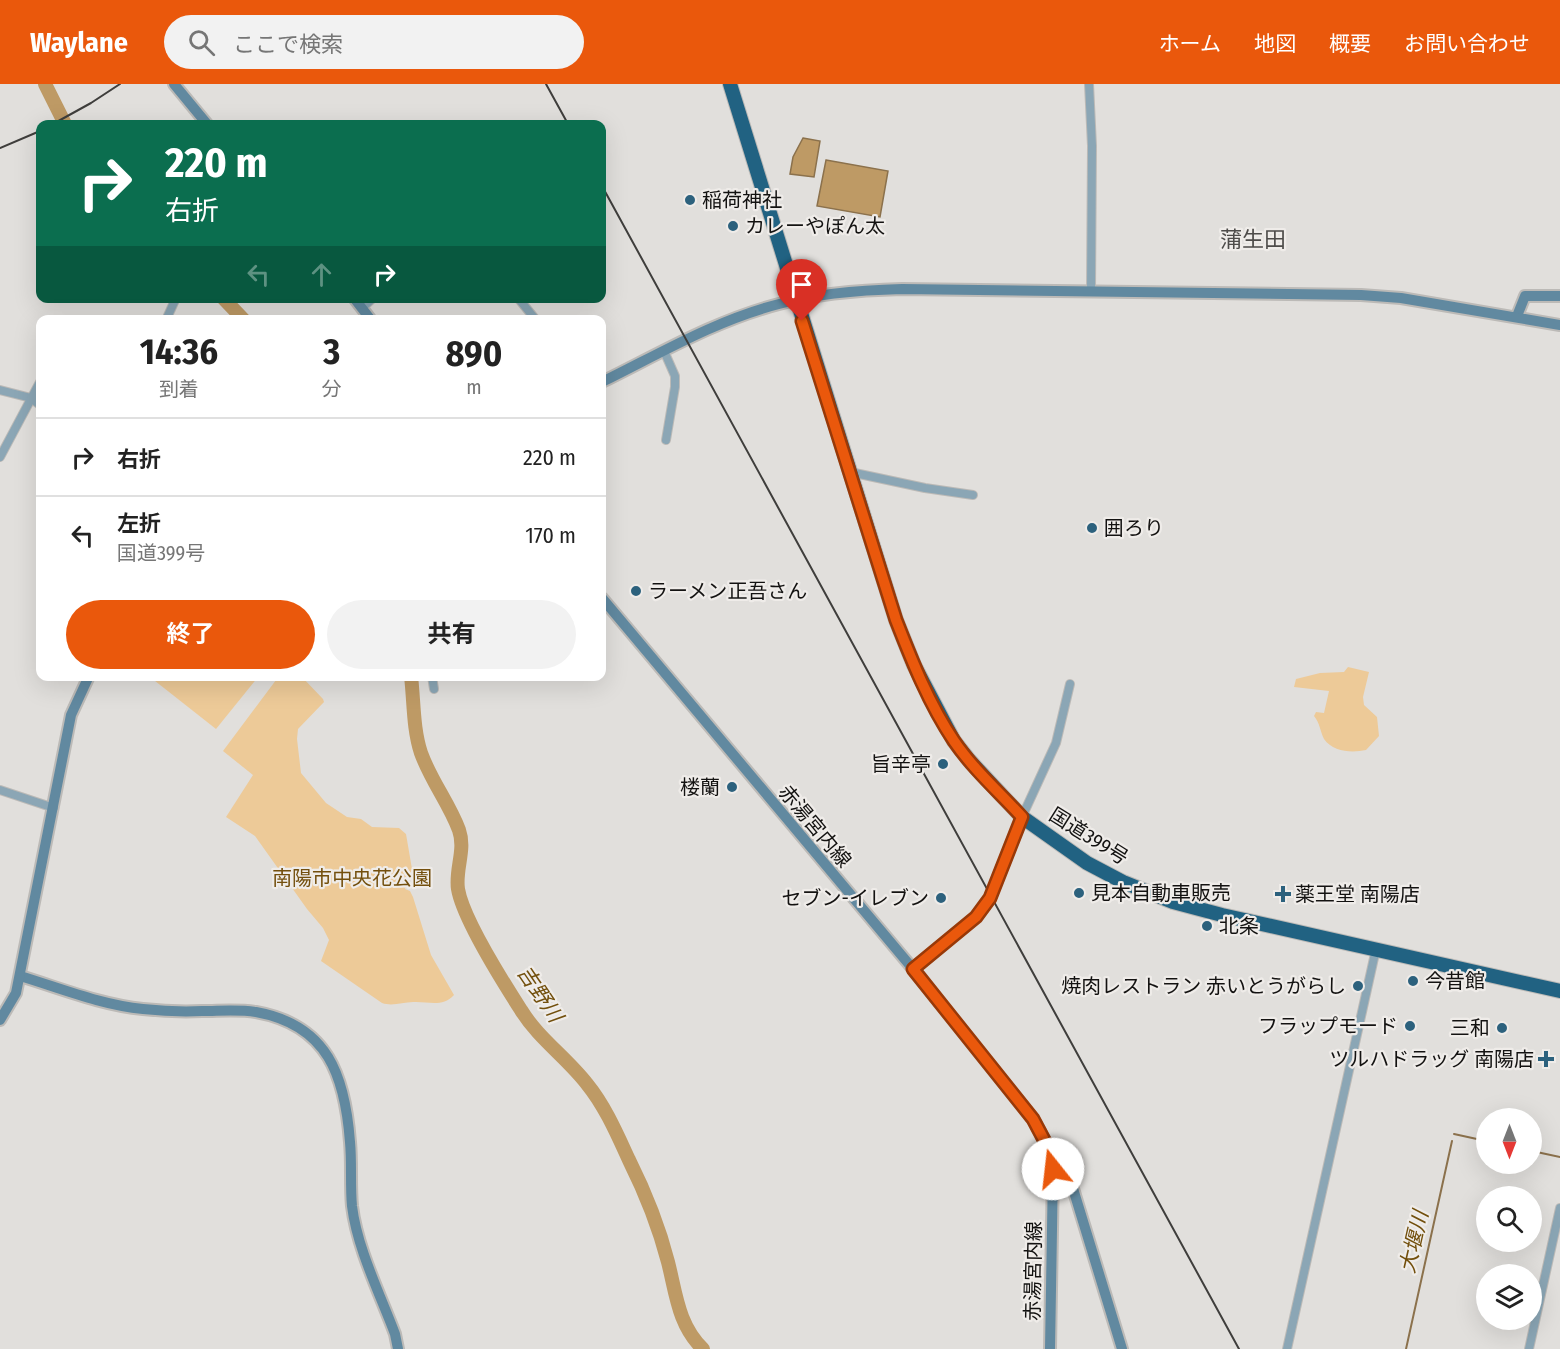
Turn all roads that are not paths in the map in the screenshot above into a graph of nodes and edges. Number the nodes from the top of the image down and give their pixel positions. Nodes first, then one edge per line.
1 (174, 84) edge
2 (730, 84) edge
3 (1089, 84) edge
4 (204, 120) edge
5 (1090, 292) junction
6 (1560, 296) edge
7 (796, 300) junction
8 (358, 303) edge
9 (368, 303) edge
10 (522, 303) edge
11 (362, 309) junction
12 (367, 315) edge
13 (532, 315) edge
14 (1516, 316) junction
15 (1560, 325) edge
16 (664, 351) junction
17 (606, 380) edge
18 (36, 389) edge
19 (0, 390) edge
20 (31, 398) junction
21 (36, 402) edge
22 (666, 440) dead end
23 (0, 457) edge
24 (849, 472) junction
25 (973, 495) dead end
26 (606, 603) edge
27 (87, 681) edge
28 (433, 681) edge
29 (1070, 684) dead end
30 (435, 689) dead end
31 (0, 790) edge
32 (54, 808) junction
33 (1022, 817) junction
34 (1376, 949) junction
35 (913, 969) junction
36 (20, 976) junction
37 (1560, 991) edge
38 (0, 1020) edge
39 (1053, 1169) junction
40 (1560, 1208) edge
41 (398, 1349) edge
42 (1050, 1349) edge
43 (1122, 1349) edge
44 (1287, 1349) edge
45 (1528, 1349) edge

1 - 4 street
2 - 7 highway, 国道399号
3 - 5 street
5 - 7 street
5 - 14 street
6 - 14 street
7 - 16 street
7 - 24 highway, 国道399号
8 - 11 street
9 - 11 street
10 - 13 street
11 - 12 street
14 - 15 street
16 - 17 street
16 - 22 street
18 - 20 street
19 - 20 street
20 - 21 street
20 - 23 street
24 - 25 street
24 - 33 highway, 国道399号
26 - 35 street, 赤湯宮内線
27 - 32 street
28 - 30 street
29 - 33 street
31 - 32 street
32 - 36 street
33 - 34 highway, 国道399号
33 - 35 street
34 - 37 highway, 国道399号
34 - 44 street
35 - 39 street, 赤湯宮内線
36 - 38 street
36 - 41 street
39 - 42 street, 赤湯宮内線
39 - 43 street
40 - 45 street

